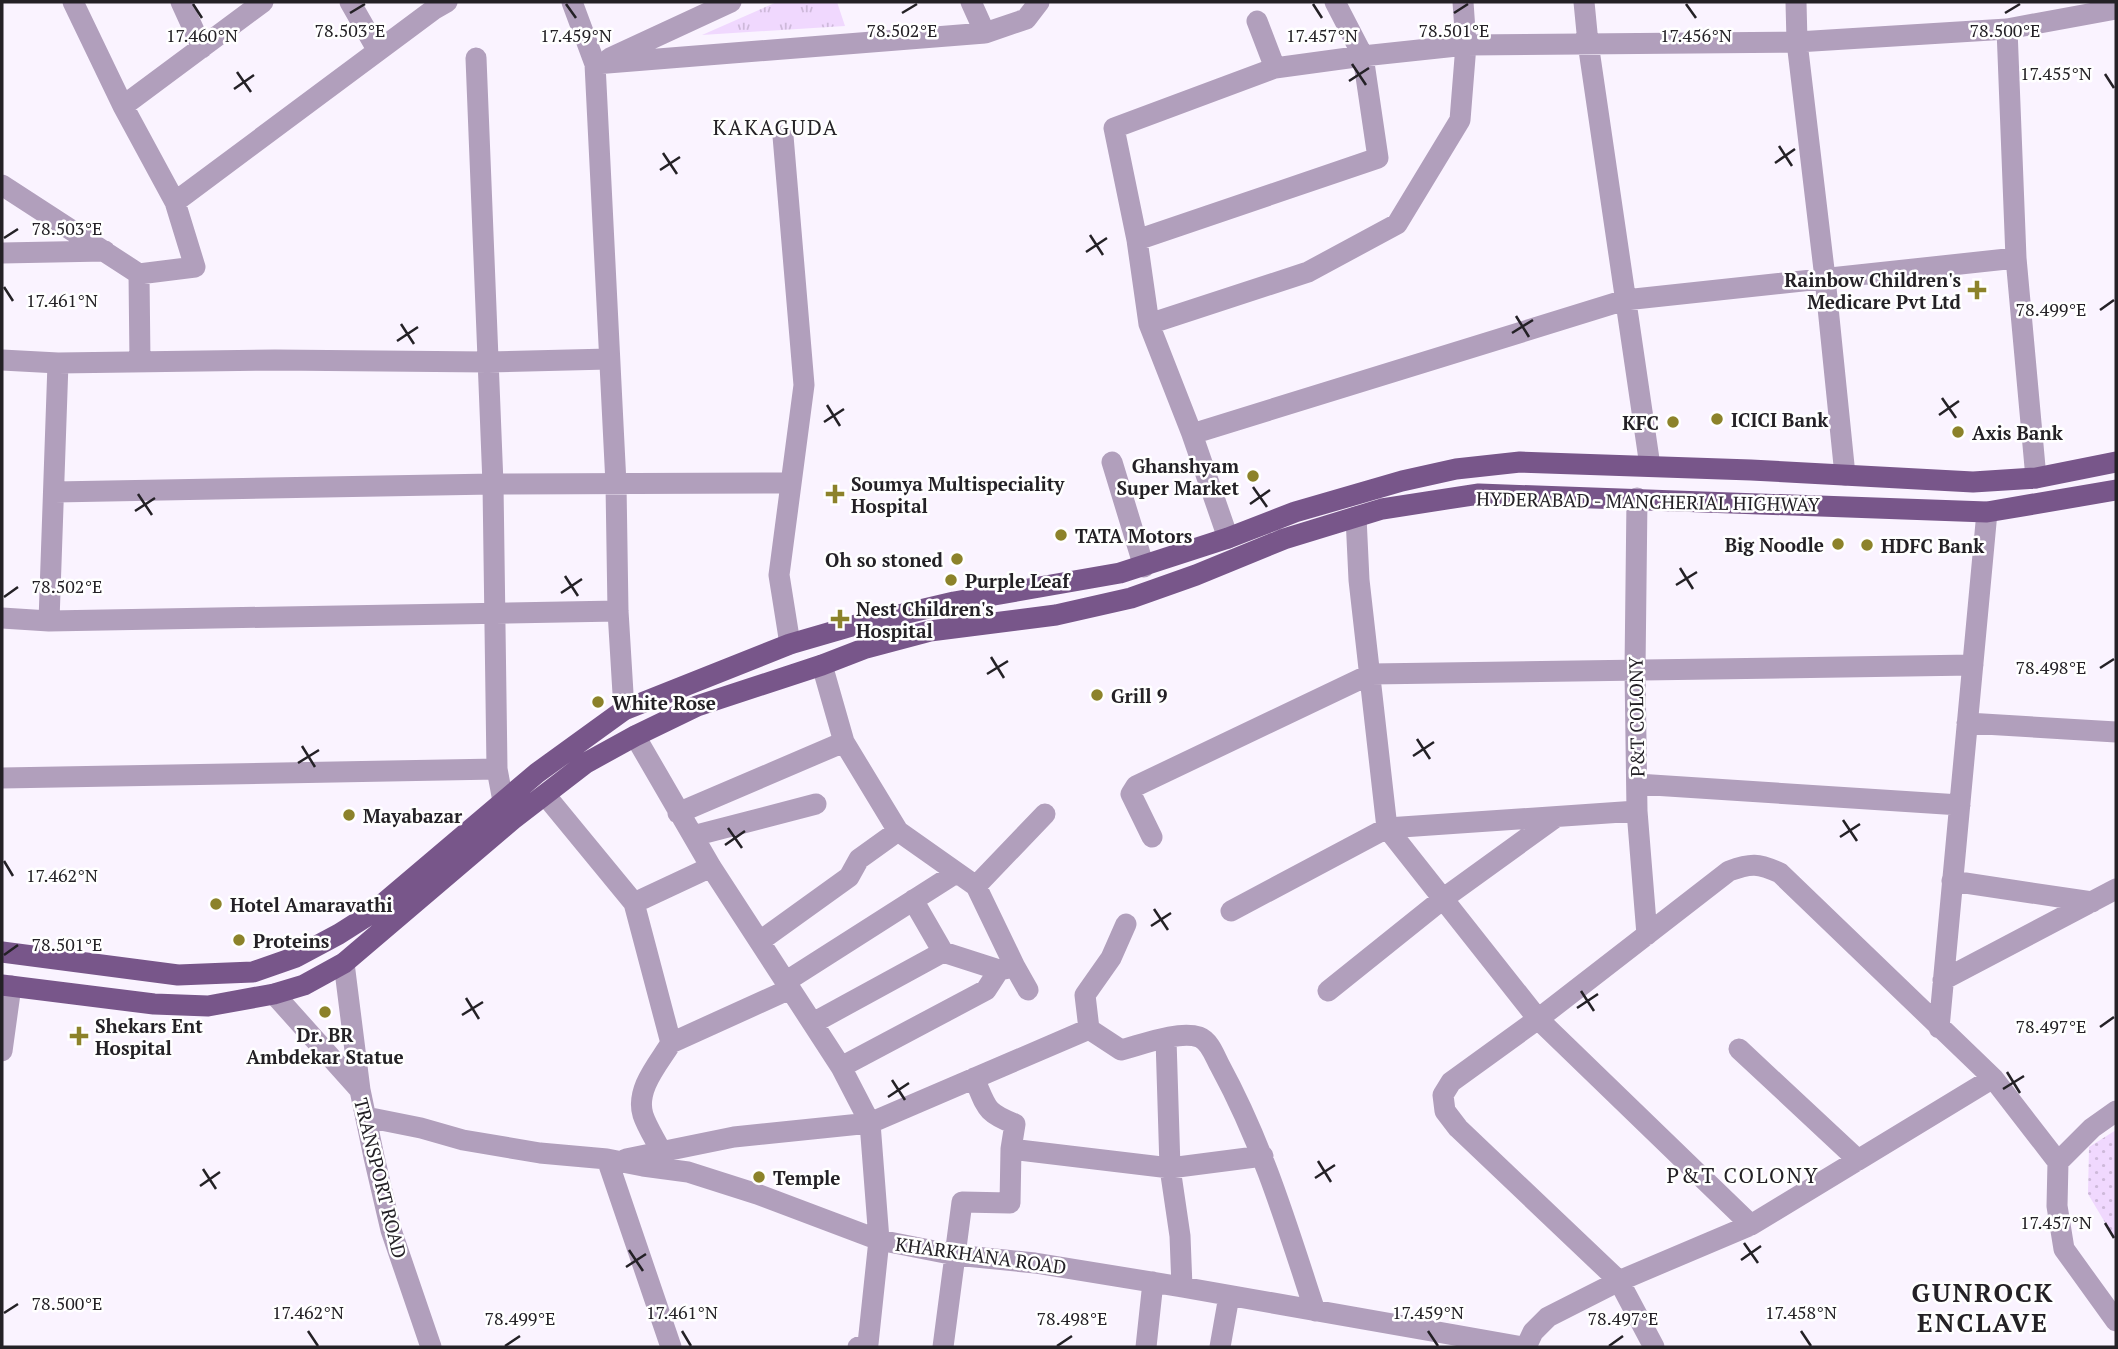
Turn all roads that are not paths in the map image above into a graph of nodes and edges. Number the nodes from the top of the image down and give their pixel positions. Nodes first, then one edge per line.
1 (73, 2) edge
2 (181, 2) edge
3 (263, 2) edge
4 (350, 2) edge
5 (572, 2) edge
6 (731, 2) edge
7 (971, 2) edge
8 (1040, 2) edge
9 (1335, 2) edge
10 (1463, 2) edge
11 (1584, 2) edge
12 (1796, 2) edge
13 (436, 4) edge
14 (2116, 9) edge
15 (1256, 21) dead end
16 (2007, 29) junction
17 (985, 33) junction
18 (1797, 42) junction
19 (1588, 43) junction
20 (1466, 45) junction
21 (202, 48) junction
22 (378, 51) junction
23 (1363, 57) junction
24 (476, 58) dead end
25 (595, 64) junction
26 (1275, 68) junction
27 (124, 106) junction
28 (783, 136) dead end
29 (2, 185) edge
30 (175, 202) junction
31 (1137, 240) junction
32 (105, 251) junction
33 (2, 253) edge
34 (2016, 258) junction
35 (139, 274) junction
36 (1825, 278) junction
37 (1625, 300) junction
38 (1149, 324) junction
39 (609, 359) junction
40 (2, 360) edge
41 (140, 362) junction
42 (488, 362) junction
43 (58, 363) junction
44 (1192, 434) junction
45 (2116, 461) edge
46 (1112, 462) dead end
47 (1650, 466) junction
48 (1844, 475) junction
49 (2036, 478) junction
50 (789, 483) junction
51 (493, 484) junction
52 (616, 484) junction
53 (2116, 490) edge
54 (55, 492) junction
55 (1637, 498) junction
56 (1987, 512) junction
57 (1356, 517) junction
58 (1228, 538) junction
59 (1144, 567) junction
60 (1120, 573) junction
61 (1131, 598) junction
62 (618, 611) junction
63 (495, 613) junction
64 (2, 618) edge
65 (49, 621) junction
66 (790, 644) junction
67 (822, 665) junction
68 (1973, 665) junction
69 (1635, 670) junction
70 (1371, 674) junction
71 (624, 710) junction
72 (1967, 723) junction
73 (2116, 732) edge
74 (635, 736) junction
75 (844, 742) junction
76 (498, 769) junction
77 (2, 778) edge
78 (1637, 784) junction
79 (546, 796) junction
80 (503, 801) junction
81 (816, 804) dead end
82 (1959, 804) junction
83 (1637, 811) junction
84 (678, 813) junction
85 (1045, 814) dead end
86 (1556, 817) junction
87 (1387, 828) junction
88 (898, 831) junction
89 (693, 836) junction
90 (1152, 837) dead end
91 (711, 867) junction
92 (956, 873) junction
93 (1952, 881) junction
94 (976, 886) junction
95 (2116, 889) edge
96 (1444, 898) junction
97 (913, 900) junction
98 (2092, 902) junction
99 (634, 903) junction
100 (1231, 911) dead end
101 (1126, 924) dead end
102 (1647, 935) junction
103 (760, 941) junction
104 (2, 952) edge
105 (943, 952) junction
106 (344, 963) junction
107 (1007, 969) junction
108 (1943, 980) junction
109 (7, 985) edge
110 (787, 986) junction
111 (1028, 990) dead end
112 (1328, 990) dead end
113 (274, 994) junction
114 (1538, 1019) junction
115 (813, 1023) junction
116 (1939, 1028) junction
117 (1089, 1029) junction
118 (1166, 1039) junction
119 (671, 1043) junction
120 (1739, 1049) dead end
121 (2, 1051) edge
122 (841, 1067) junction
123 (974, 1078) junction
124 (1993, 1078) junction
125 (360, 1090) junction
126 (2116, 1111) edge
127 (366, 1117) junction
128 (870, 1123) junction
129 (1011, 1149) junction
130 (661, 1151) junction
131 (1263, 1156) junction
132 (613, 1160) junction
133 (1858, 1160) junction
134 (2058, 1162) junction
135 (1170, 1168) junction
136 (1751, 1225) junction
137 (879, 1240) junction
138 (955, 1255) junction
139 (1619, 1281) junction
140 (1153, 1282) junction
141 (1182, 1287) junction
142 (1229, 1296) junction
143 (1315, 1311) junction
144 (2116, 1321) edge
145 (864, 1346) edge
146 (430, 1347) edge
147 (671, 1347) edge
148 (943, 1347) edge
149 (1146, 1347) edge
150 (1220, 1347) edge
151 (1524, 1347) edge
152 (1654, 1347) edge

1 - 27 street
2 - 21 street
3 - 21 street
4 - 22 street
5 - 25 street
6 - 25 street
7 - 17 street
8 - 17 street
9 - 23 street
10 - 20 street
11 - 19 street
12 - 18 street
13 - 22 street
14 - 16 street
15 - 26 street
16 - 18 street
16 - 34 street
17 - 25 street
18 - 19 street
18 - 36 street
19 - 20 street
19 - 37 street
20 - 23 street
20 - 38 street
21 - 27 street
22 - 30 street
23 - 26 street
23 - 31 street
24 - 42 street
25 - 39 street
26 - 31 street
27 - 30 street
28 - 50 street
29 - 32 street
30 - 35 street
31 - 38 street
32 - 33 street
32 - 35 street
34 - 36 street
34 - 49 street
35 - 41 street
36 - 37 street
36 - 48 street
37 - 44 street
37 - 47 street
38 - 44 street
39 - 42 street
39 - 52 street
40 - 43 street
41 - 42 street
41 - 43 street
42 - 51 street
43 - 54 street
44 - 58 street
45 - 49 main road, HYDERABAD - MANCHERIAL HIGHWAY
46 - 59 street
47 - 48 main road, HYDERABAD - MANCHERIAL HIGHWAY
47 - 58 main road, HYDERABAD - MANCHERIAL HIGHWAY
48 - 49 main road, HYDERABAD - MANCHERIAL HIGHWAY
50 - 52 street
50 - 66 street
51 - 52 street
51 - 54 street
51 - 63 street
52 - 62 street
53 - 56 main road, HYDERABAD - MANCHERIAL HIGHWAY
54 - 65 street
55 - 56 main road, HYDERABAD - MANCHERIAL HIGHWAY
55 - 57 main road, HYDERABAD - MANCHERIAL HIGHWAY
55 - 69 street, P&T COLONY
56 - 68 street
57 - 61 main road, HYDERABAD - MANCHERIAL HIGHWAY
57 - 70 street
58 - 59 main road, HYDERABAD - MANCHERIAL HIGHWAY
59 - 60 main road, HYDERABAD - MANCHERIAL HIGHWAY
60 - 61 main road
60 - 66 main road, HYDERABAD - MANCHERIAL HIGHWAY
61 - 67 main road, HYDERABAD - MANCHERIAL HIGHWAY
62 - 63 street
62 - 71 street
63 - 65 street
63 - 76 street
64 - 65 street
66 - 71 main road, HYDERABAD - MANCHERIAL HIGHWAY
67 - 74 main road, HYDERABAD - MANCHERIAL HIGHWAY
67 - 75 street
68 - 69 street
68 - 72 street
69 - 70 street
69 - 78 street, P&T COLONY
70 - 87 street
70 - 90 street
71 - 80 main road, HYDERABAD - MANCHERIAL HIGHWAY
72 - 73 street
72 - 82 street
74 - 79 main road, HYDERABAD - MANCHERIAL HIGHWAY
74 - 84 street
75 - 84 street
75 - 88 street
76 - 77 street
76 - 80 street
78 - 82 street
78 - 83 street, P&T COLONY
79 - 99 street
79 - 106 main road, HYDERABAD - MANCHERIAL HIGHWAY
80 - 104 main road, HYDERABAD - MANCHERIAL HIGHWAY
81 - 89 street
82 - 93 street
83 - 86 street
83 - 102 street, P&T COLONY
84 - 89 street
85 - 94 street
86 - 87 street
86 - 96 street
87 - 96 street
87 - 100 street
88 - 92 street
88 - 103 street
89 - 91 street
91 - 99 street
91 - 103 street
92 - 94 street
92 - 97 street
93 - 98 street
93 - 108 street
94 - 107 street
95 - 98 street
96 - 112 street
96 - 114 street
97 - 105 street
97 - 110 street
98 - 108 street
99 - 119 street
101 - 117 street
102 - 114 street
102 - 116 street
103 - 110 street
105 - 107 street
105 - 115 street
106 - 113 main road, HYDERABAD - MANCHERIAL HIGHWAY
106 - 125 street
107 - 111 street
107 - 122 street
108 - 116 street
109 - 113 main road, HYDERABAD - MANCHERIAL HIGHWAY
109 - 121 street
110 - 115 street
110 - 119 street
113 - 125 street, TRANSPORT ROAD
114 - 136 street
114 - 139 street
115 - 122 street
116 - 124 street
117 - 118 street
117 - 123 street
118 - 131 street
118 - 135 street
119 - 130 street
120 - 133 street
122 - 128 street
123 - 128 street
123 - 129 street
124 - 133 street
124 - 134 street
125 - 127 street, TRANSPORT ROAD
126 - 134 street
127 - 132 street, KHARKHANA ROAD
127 - 146 street, TRANSPORT ROAD
128 - 130 street
128 - 137 street
129 - 135 street
129 - 138 street
130 - 132 street
131 - 135 street
131 - 143 street
132 - 137 street, KHARKHANA ROAD
132 - 147 street
133 - 136 street
134 - 144 street
135 - 141 street
136 - 139 street
137 - 138 street, KHARKHANA ROAD
137 - 145 street
138 - 140 street, KHARKHANA ROAD
138 - 148 street
139 - 151 street
139 - 152 street
140 - 141 street, KHARKHANA ROAD
140 - 149 street
141 - 142 street, KHARKHANA ROAD
142 - 143 street, KHARKHANA ROAD
142 - 150 street
143 - 151 street, KHARKHANA ROAD

